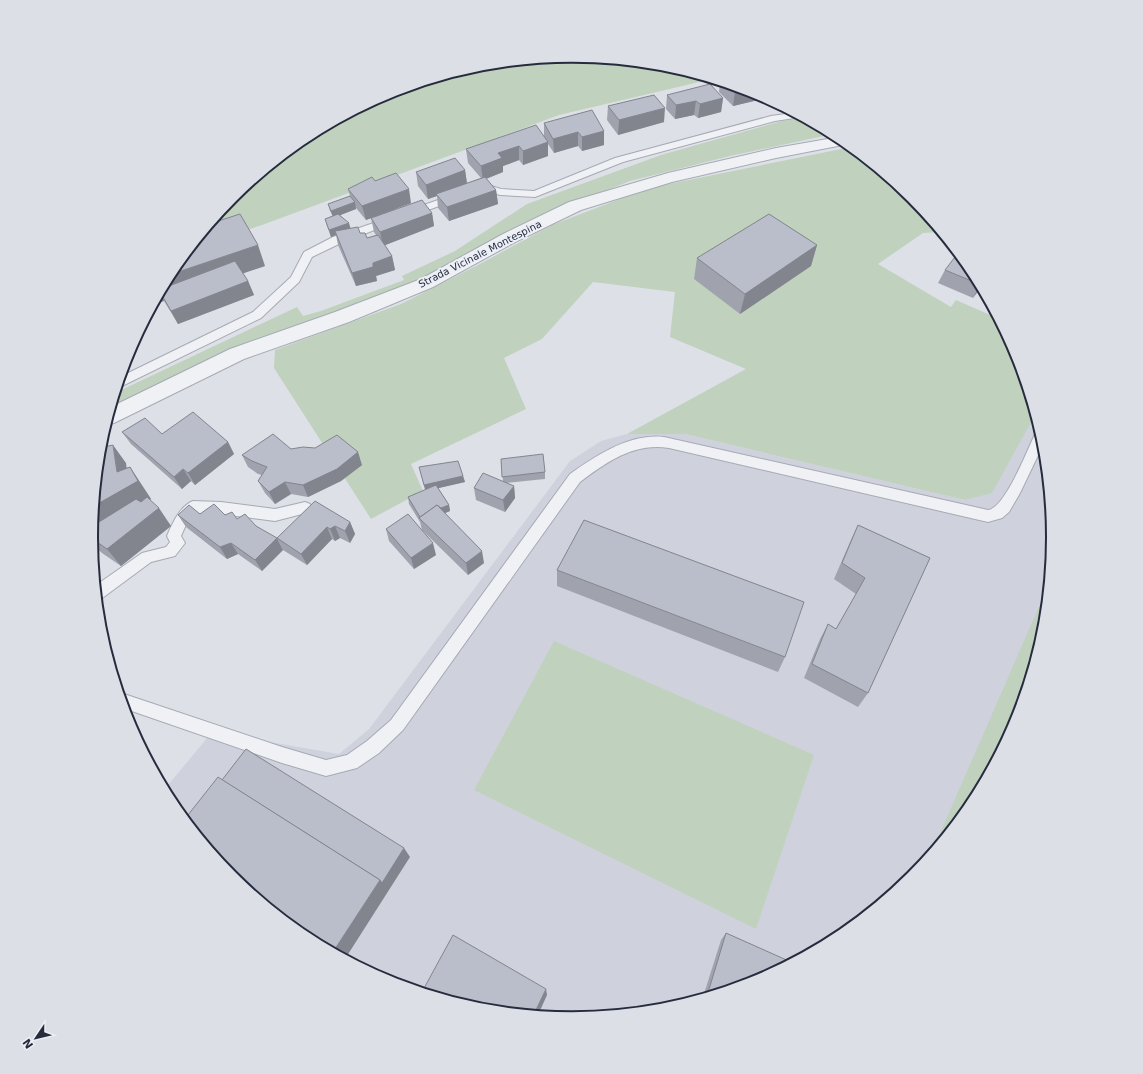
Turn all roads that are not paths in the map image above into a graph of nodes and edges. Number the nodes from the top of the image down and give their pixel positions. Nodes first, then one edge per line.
1 (788, 116) edge
2 (834, 143) edge
3 (125, 380) edge
4 (114, 414) edge
5 (1036, 446) edge
6 (306, 508) edge
7 (101, 590) edge
8 (128, 702) edge

1 - 3 lane
2 - 4 street, Strada Vicinale Montespina
5 - 8 lane
6 - 7 lane

